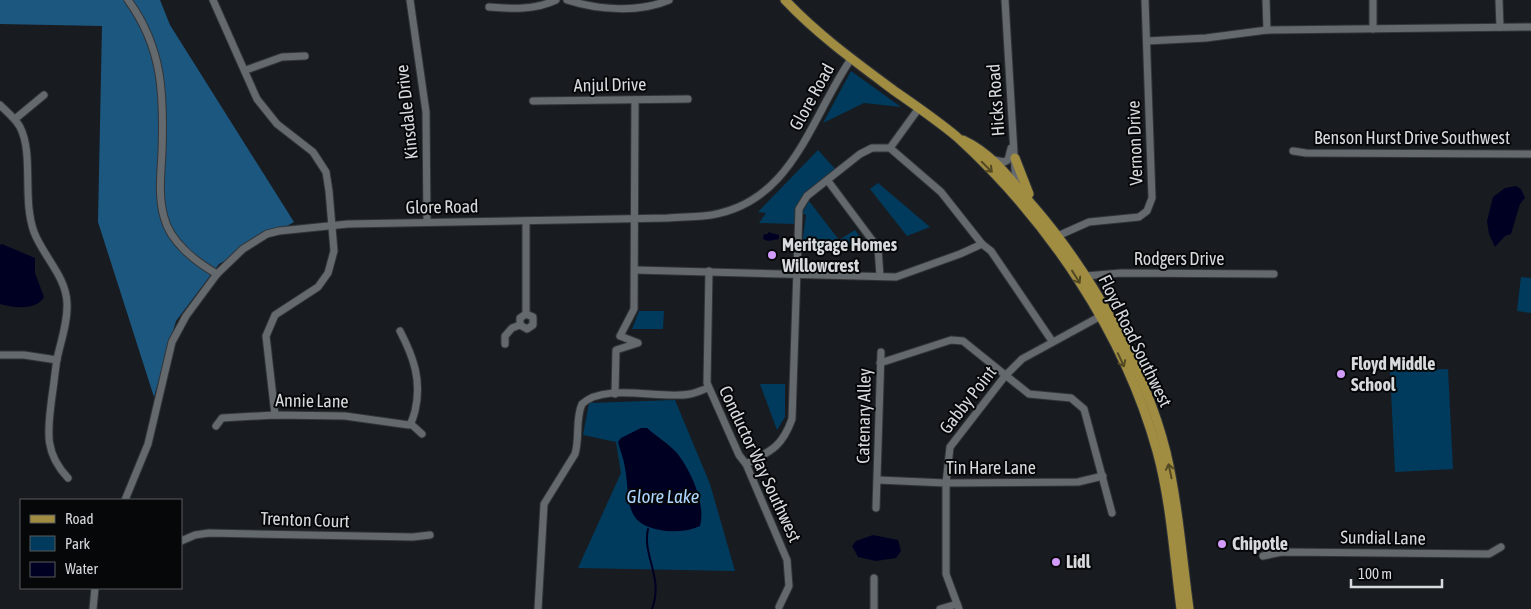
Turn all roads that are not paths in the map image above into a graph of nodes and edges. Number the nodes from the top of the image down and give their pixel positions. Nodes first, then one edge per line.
1 (128, 0) edge
2 (213, 0) edge
3 (410, 0) edge
4 (508, 0) edge
5 (556, 0) edge
6 (567, 0) edge
7 (669, 0) edge
8 (784, 0) edge
9 (1005, 0) edge
10 (1145, 0) edge
11 (1266, 0) edge
12 (1373, 0) edge
13 (1499, 0) edge
14 (621, 4) edge
15 (489, 7) dead end
16 (514, 9) junction
17 (1500, 27) junction
18 (1531, 27) edge
19 (1267, 30) junction
20 (1373, 30) junction
21 (1147, 41) junction
22 (305, 56) dead end
23 (851, 59) junction
24 (246, 70) junction
25 (44, 95) dead end
26 (688, 99) dead end
27 (634, 100) junction
28 (533, 101) dead end
29 (0, 105) edge
30 (918, 108) junction
31 (14, 120) junction
32 (1013, 133) junction
33 (956, 137) junction
34 (890, 148) junction
35 (1293, 151) dead end
36 (1531, 154) edge
37 (1015, 158) junction
38 (994, 160) junction
39 (828, 181) junction
40 (1016, 185) junction
41 (1017, 198) junction
42 (1040, 214) junction
43 (634, 219) junction
44 (526, 221) junction
45 (427, 222) junction
46 (332, 226) junction
47 (1053, 237) junction
48 (982, 244) junction
49 (635, 270) junction
50 (709, 271) junction
51 (796, 272) junction
52 (217, 274) junction
53 (1274, 274) dead end
54 (880, 276) junction
55 (1085, 276) junction
56 (526, 314) junction
57 (1099, 317) junction
58 (520, 325) junction
59 (400, 331) dead end
60 (1052, 341) junction
61 (505, 344) dead end
62 (881, 352) dead end
63 (0, 355) edge
64 (57, 360) junction
65 (880, 363) junction
66 (1005, 376) junction
67 (708, 388) junction
68 (616, 394) junction
69 (275, 414) junction
70 (411, 424) junction
71 (216, 426) dead end
72 (422, 434) dead end
73 (746, 464) junction
74 (1103, 476) junction
75 (68, 478) dead end
76 (878, 480) junction
77 (946, 483) junction
78 (125, 499) edge
79 (876, 508) dead end
80 (1112, 513) dead end
81 (430, 535) dead end
82 (182, 541) edge
83 (1501, 547) dead end
84 (1263, 556) dead end
85 (874, 578) dead end
86 (95, 589) edge
87 (958, 606) edge
88 (779, 607) dead end
89 (93, 609) edge
90 (538, 609) edge
91 (874, 609) edge
92 (940, 609) edge
93 (1181, 609) edge
94 (1189, 609) edge

1 - 52 street
2 - 24 street
3 - 45 street, Kinsdale Drive
4 - 16 street
5 - 16 street
6 - 14 street
7 - 14 street
8 - 23 main road, Floyd Road Southwest
9 - 32 street, Hicks Road
10 - 21 street, Vernon Drive
11 - 19 street
12 - 20 street
13 - 17 street
15 - 16 street
17 - 18 street
17 - 20 street
19 - 20 street
19 - 21 street
21 - 47 street, Vernon Drive
22 - 24 street
23 - 30 main road, Floyd Road Southwest
23 - 43 street, Glore Road
24 - 46 street
25 - 31 street
26 - 27 street, Anjul Drive
27 - 28 street, Anjul Drive
27 - 43 street
29 - 31 street
30 - 33 main road, Floyd Road Southwest
30 - 34 street
31 - 64 street
32 - 37 street, Hicks Road
32 - 38 street
33 - 38 main road, Floyd Road Southwest
33 -> 41 main road, Floyd Road Southwest
34 - 39 street
34 - 48 street
35 - 36 street, Benson Hurst Drive Southwest
37 - 40 street, Hicks Road
37 - 42 main road
38 - 40 main road, Floyd Road Southwest
39 - 51 street
39 - 54 street
40 - 41 street, Hicks Road
40 - 42 main road, Floyd Road Southwest
41 - 47 main road, Floyd Road Southwest
42 - 47 main road, Floyd Road Southwest
43 - 44 street, Glore Road
43 - 49 street
44 - 45 street, Glore Road
44 - 56 street
45 - 46 street, Glore Road
46 - 52 street, Glore Road
46 - 69 street
47 - 55 main road, Floyd Road Southwest
47 -> 57 main road, Floyd Road Southwest
48 - 54 street
48 - 60 street
49 - 50 street
49 - 68 street
50 - 51 street
50 - 67 street, Conductor Way Southwest
51 - 54 street
51 - 73 street
52 - 78 street, Glore Road
53 - 55 street, Rodgers Drive
94 -> 55 main road, Floyd Road Southwest
56 - 58 street
56 - 58 street
57 - 60 street, Gabby Point
57 -> 93 main road, Floyd Road Southwest
58 - 61 street
59 - 70 street
60 - 66 street, Gabby Point
62 - 65 street, Catenary Alley
63 - 64 street
64 - 75 street
65 - 66 street
65 - 76 street, Catenary Alley
66 - 74 street
66 - 77 street, Gabby Point
67 - 68 street
67 - 73 street, Conductor Way Southwest
68 - 90 street
69 - 70 street, Annie Lane
69 - 71 street, Annie Lane
70 - 72 street
73 - 88 street, Conductor Way Southwest
74 - 77 street, Tin Hare Lane
74 - 80 street
76 - 77 street, Tin Hare Lane
76 - 79 street, Catenary Alley
77 - 87 street, Gabby Point
81 - 82 street, Trenton Court
83 - 84 street, Sundial Lane
85 - 91 street
86 - 89 street
87 - 92 street

